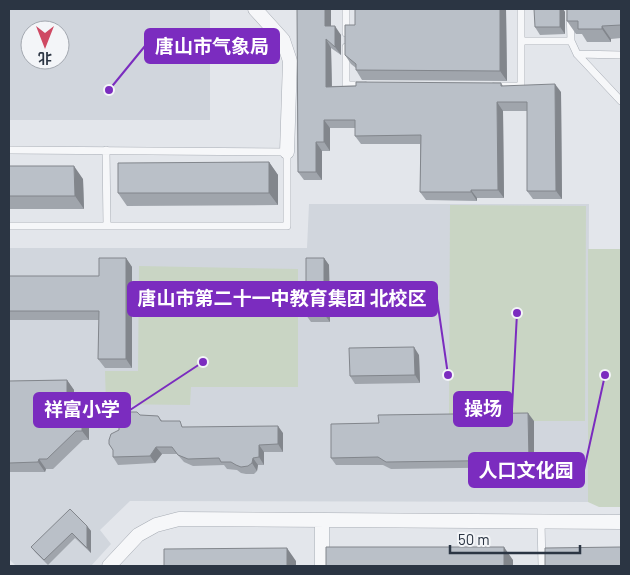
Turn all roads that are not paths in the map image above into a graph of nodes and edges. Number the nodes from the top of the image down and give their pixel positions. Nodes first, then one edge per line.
1 (255, 9) edge
2 (346, 9) edge
3 (521, 9) edge
4 (570, 9) edge
5 (571, 41) junction
6 (521, 42) junction
7 (576, 54) junction
8 (621, 55) edge
9 (375, 85) edge
10 (492, 86) edge
11 (621, 101) edge
12 (9, 150) edge
13 (106, 150) junction
14 (287, 152) junction
15 (9, 226) edge
16 (107, 226) junction
17 (322, 521) junction
18 (541, 522) junction
19 (621, 522) edge
20 (109, 566) edge
21 (322, 566) edge
22 (542, 566) edge

1 - 14 street
2 - 9 lane
3 - 6 lane
4 - 5 lane
5 - 6 lane
5 - 7 lane
6 - 10 lane
7 - 8 lane
7 - 11 lane
12 - 13 lane
13 - 14 lane
13 - 16 lane
14 - 16 lane
15 - 16 lane
17 - 18 street
17 - 20 street
17 - 21 street
18 - 19 street
18 - 22 lane

